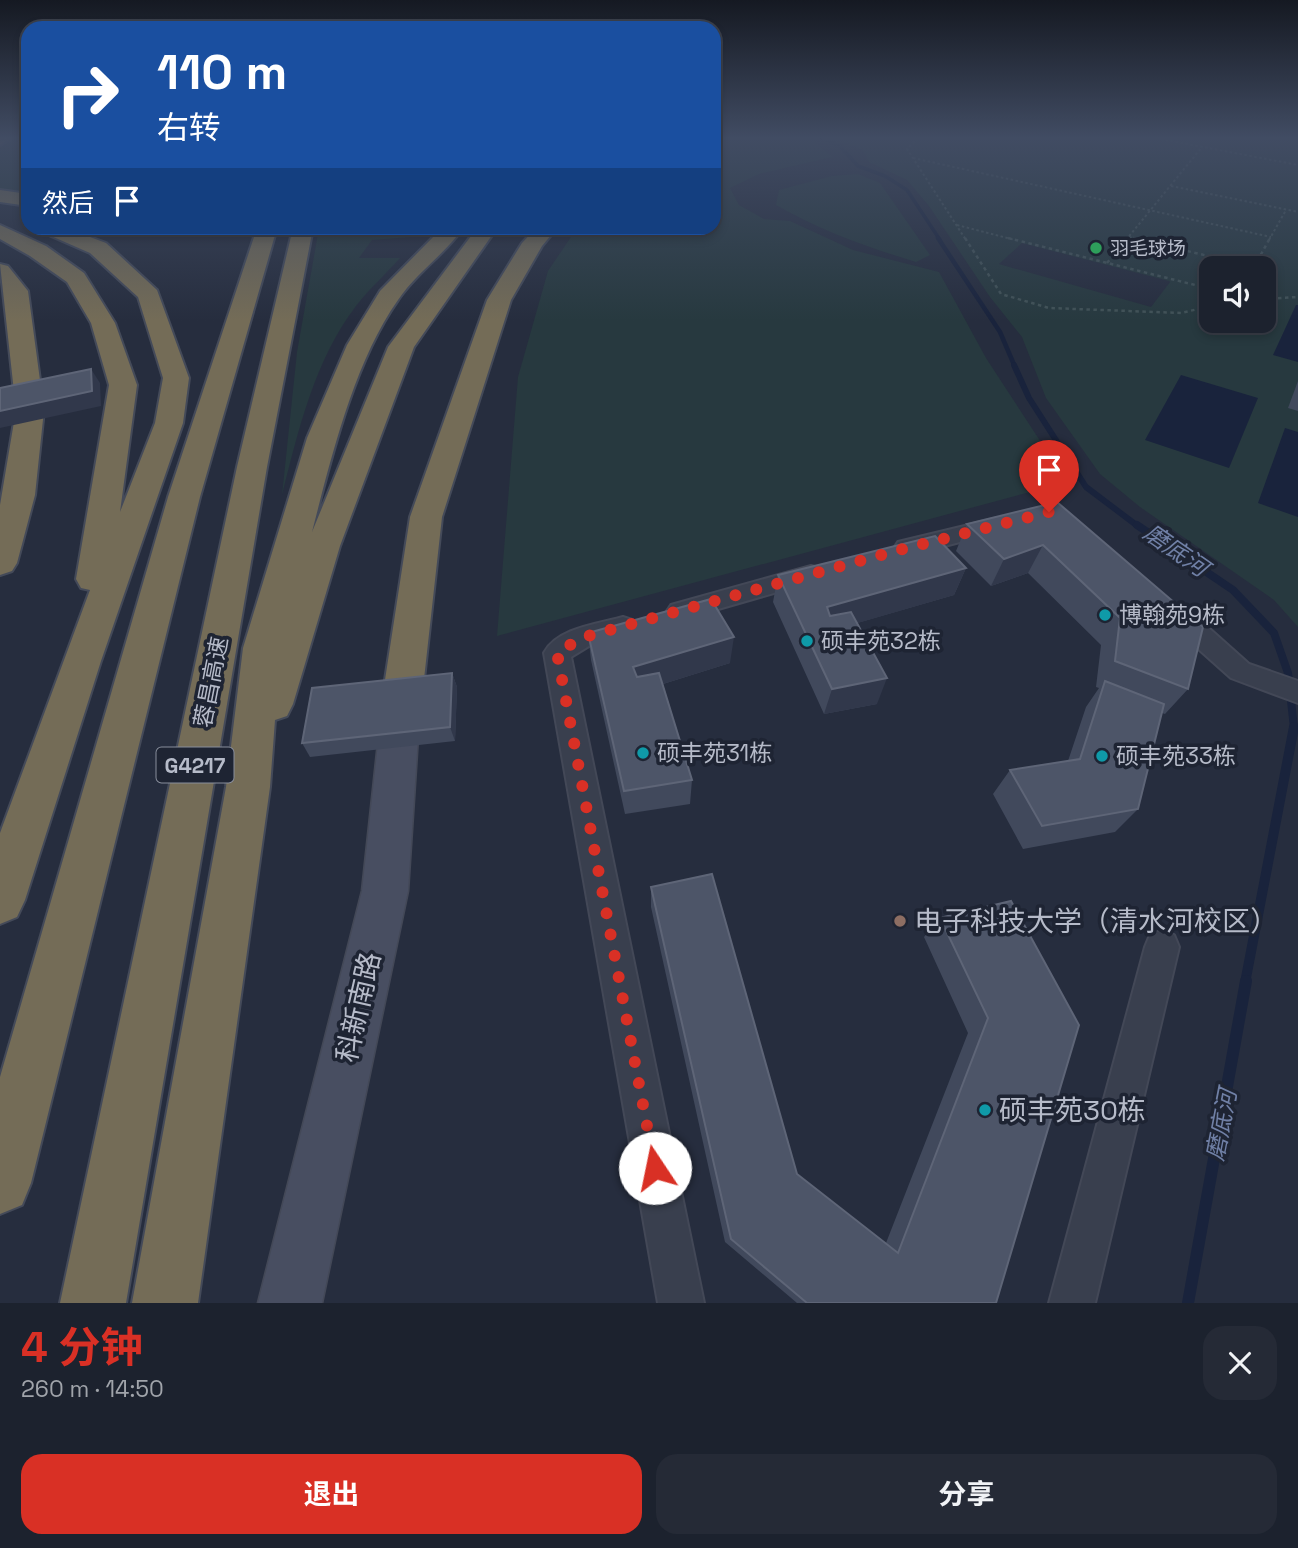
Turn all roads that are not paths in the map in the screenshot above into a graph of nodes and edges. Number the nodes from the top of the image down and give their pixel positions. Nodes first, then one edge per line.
1 (0, 231) edge
2 (66, 235) edge
3 (265, 235) edge
4 (302, 235) edge
5 (446, 235) edge
6 (540, 235) edge
7 (496, 236) edge
8 (0, 271) edge
9 (0, 320) edge
10 (447, 373) dead end
11 (435, 407) dead end
12 (30, 410) junction
13 (426, 517) junction
14 (1021, 519) edge
15 (881, 555) edge
16 (0, 563) edge
17 (841, 566) edge
18 (1158, 597) edge
19 (82, 661) junction
20 (1298, 692) edge
21 (401, 706) joint
22 (248, 787) junction
23 (0, 901) edge
24 (1162, 947) dead end
25 (3, 1169) edge
26 (93, 1303) edge
27 (165, 1303) edge
28 (290, 1303) edge
29 (681, 1303) edge
30 (1072, 1303) edge

1 - 19 highway
2 - 19 highway
3 - 25 highway
4 - 26 highway, 蓉昌高速 / G4217
5 - 22 highway
6 - 13 highway
7 - 10 highway
7 - 22 highway
8 - 12 highway
9 - 12 highway
11 - 13 highway
12 - 16 highway
13 - 21 highway
14 - 15 street
17 - 29 street
18 - 20 street
19 - 23 highway
21 - 28 main road, 科新南路
22 - 27 highway
24 - 30 street

